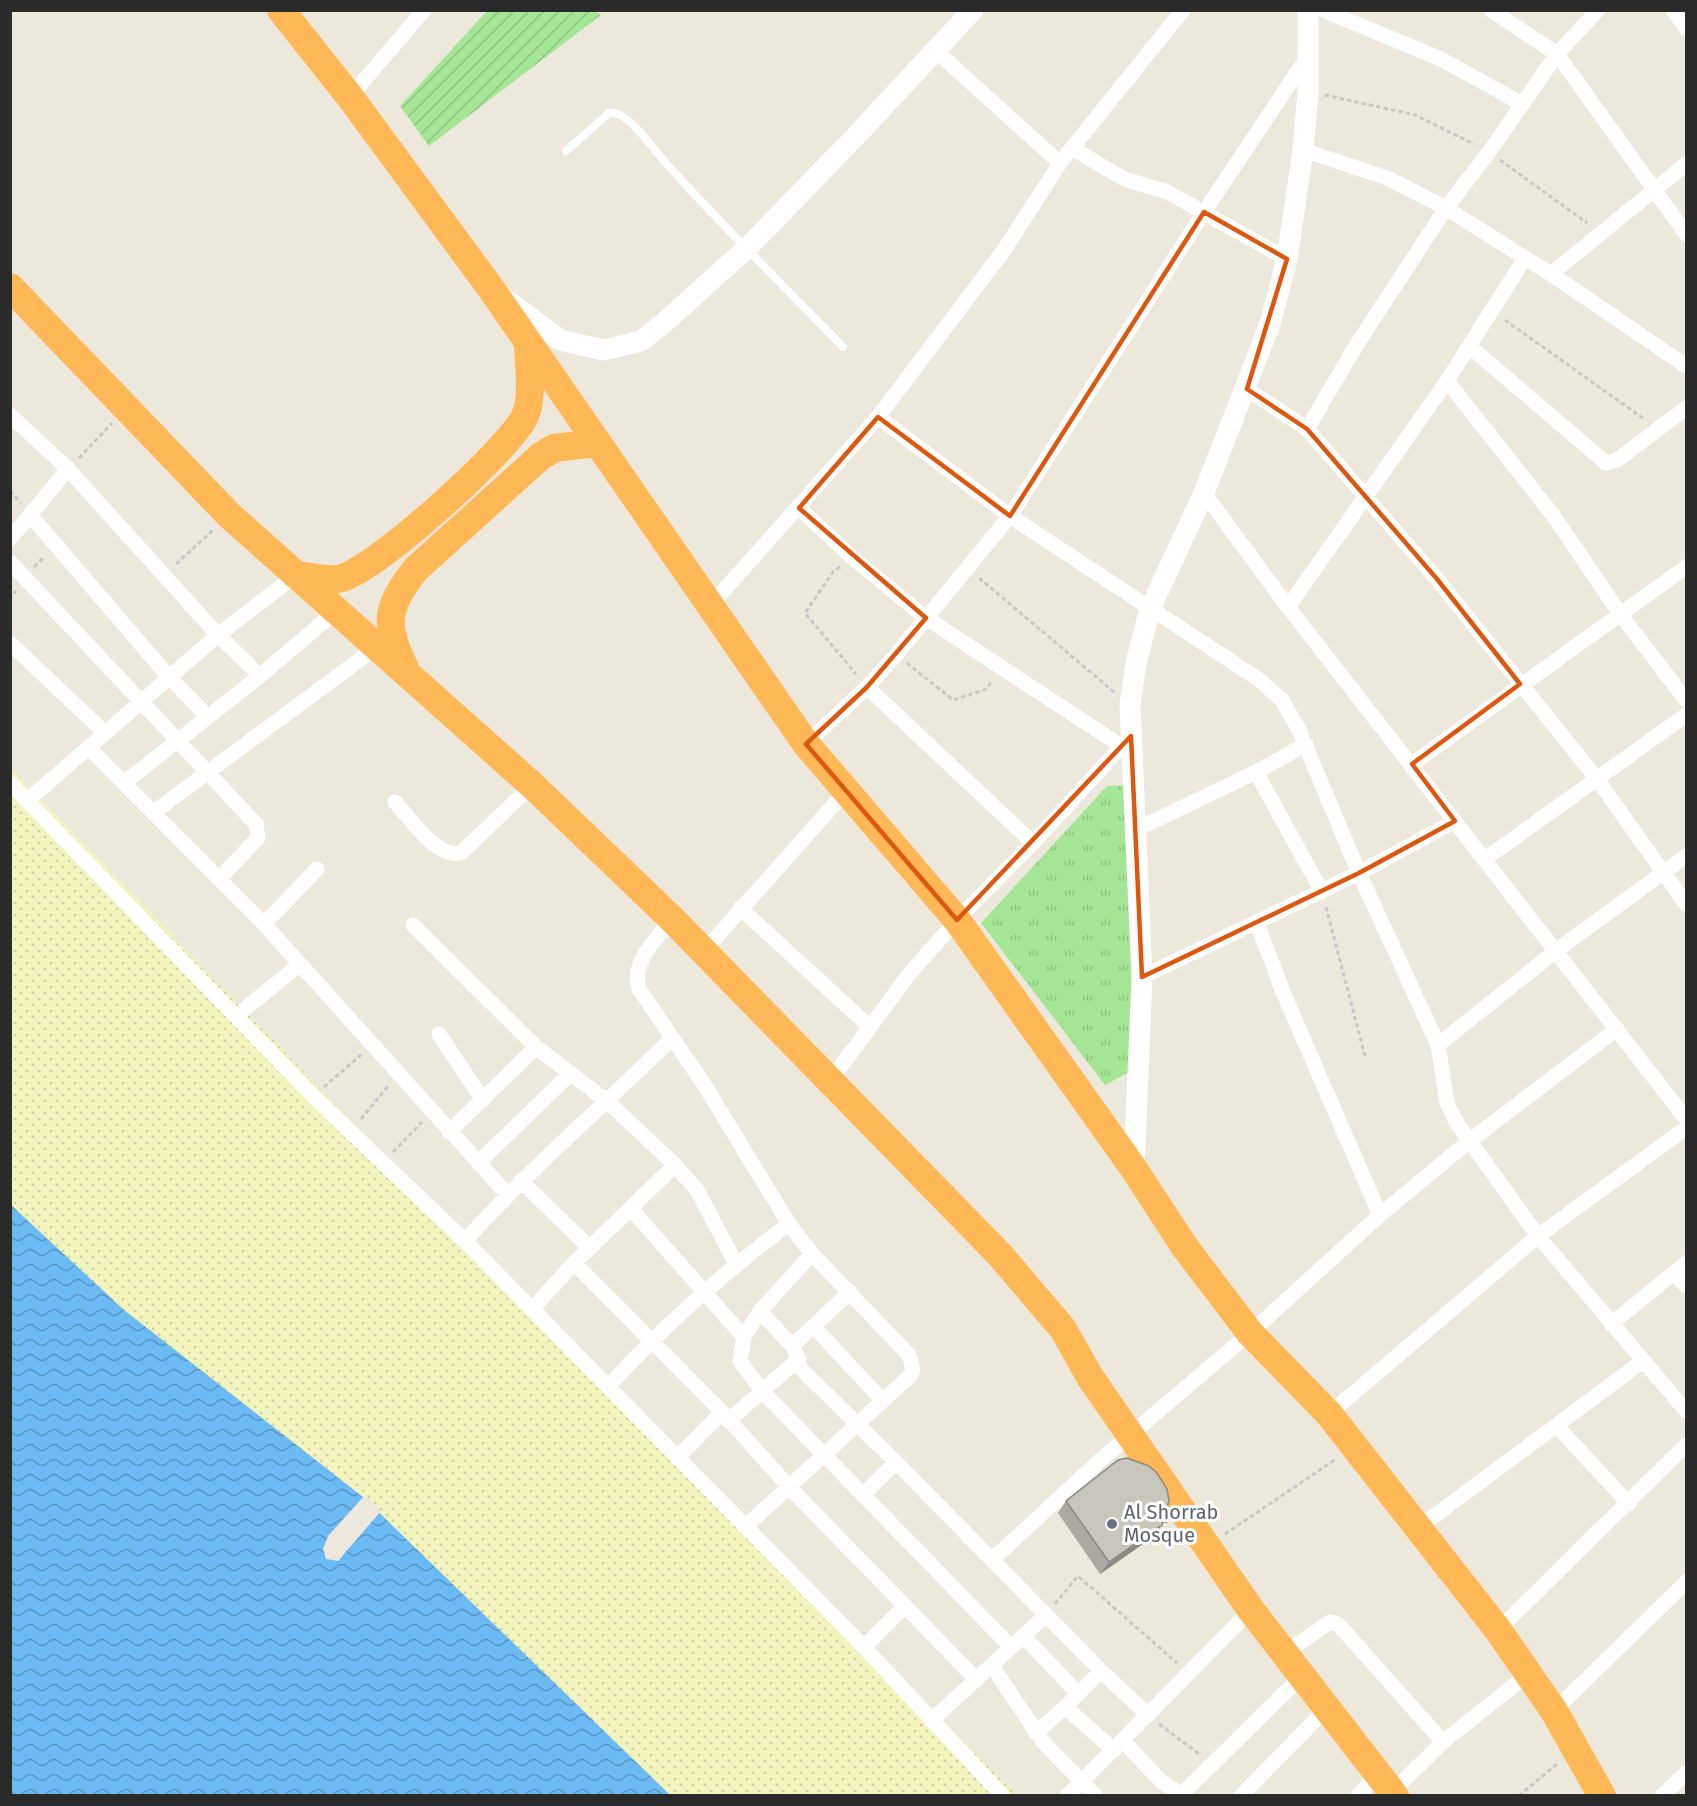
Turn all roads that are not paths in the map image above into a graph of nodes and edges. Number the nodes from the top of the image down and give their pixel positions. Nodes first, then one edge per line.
1 (281, 10) edge
2 (424, 10) edge
3 (973, 10) edge
4 (1183, 10) edge
5 (1308, 10) edge
6 (1323, 10) edge
7 (1491, 10) edge
8 (1598, 10) edge
9 (1673, 10) edge
10 (1686, 28) edge
11 (936, 51) junction
12 (1557, 54) junction
13 (1308, 56) junction
14 (350, 97) junction
15 (1522, 104) junction
16 (1072, 148) junction
17 (1303, 150) junction
18 (566, 151) dead end
19 (1060, 164) junction
20 (1686, 164) edge
21 (1654, 190) junction
22 (1446, 208) junction
23 (1204, 212) junction
24 (1686, 234) edge
25 (747, 248) junction
26 (1525, 258) junction
27 (1287, 259) junction
28 (1551, 274) junction
29 (10, 287) edge
30 (492, 290) junction
31 (528, 343) junction
32 (1468, 346) junction
33 (843, 347) dead end
34 (1686, 366) edge
35 (1447, 381) junction
36 (1247, 389) junction
37 (1686, 408) edge
38 (10, 415) edge
39 (878, 417) junction
40 (1307, 429) junction
41 (596, 442) junction
42 (68, 469) junction
43 (1203, 493) junction
44 (1364, 496) junction
45 (800, 508) junction
46 (31, 516) junction
47 (1010, 516) junction
48 (10, 539) edge
49 (10, 562) edge
50 (1686, 567) edge
51 (296, 575) junction
52 (709, 607) junction
53 (1288, 607) junction
54 (1150, 609) junction
55 (336, 611) junction
56 (1620, 614) junction
57 (926, 618) junction
58 (218, 635) junction
59 (10, 643) edge
60 (377, 647) junction
61 (260, 676) junction
62 (169, 677) junction
63 (410, 678) junction
64 (1520, 684) junction
65 (867, 687) junction
66 (1686, 700) edge
67 (142, 701) junction
68 (1686, 715) edge
69 (208, 717) junction
70 (105, 733) junction
71 (176, 740) junction
72 (806, 744) junction
73 (1306, 744) junction
74 (88, 747) junction
75 (1126, 750) junction
76 (1412, 765) junction
77 (209, 771) junction
78 (1256, 772) junction
79 (1597, 779) junction
80 (10, 783) edge
81 (124, 783) junction
82 (532, 785) junction
83 (847, 790) junction
84 (27, 801) junction
85 (395, 802) dead end
86 (154, 812) junction
87 (1455, 821) junction
88 (1136, 830) junction
89 (1033, 843) junction
90 (1686, 856) edge
91 (1485, 859) junction
92 (317, 869) dead end
93 (1359, 873) junction
94 (1664, 873) junction
95 (219, 879) junction
96 (1322, 892) junction
97 (1686, 904) edge
98 (740, 908) junction
99 (672, 919) junction
100 (957, 920) junction
101 (1257, 923) junction
102 (264, 924) junction
103 (413, 925) dead end
104 (1557, 950) junction
105 (704, 951) junction
106 (299, 965) junction
107 (1142, 977) junction
108 (236, 1016) junction
109 (870, 1028) junction
110 (1617, 1029) junction
111 (439, 1034) dead end
112 (671, 1040) junction
113 (1438, 1045) junction
114 (536, 1047) junction
115 (571, 1073) junction
116 (830, 1081) junction
117 (483, 1100) junction
118 (608, 1102) junction
119 (1686, 1119) edge
120 (1686, 1128) edge
121 (449, 1132) junction
122 (1468, 1142) junction
123 (478, 1163) junction
124 (675, 1165) junction
125 (1134, 1169) junction
126 (521, 1181) junction
127 (507, 1194) junction
128 (631, 1209) junction
129 (1380, 1215) junction
130 (789, 1224) junction
131 (1538, 1236) junction
132 (465, 1241) junction
133 (590, 1248) junction
134 (812, 1254) junction
135 (574, 1263) junction
136 (736, 1264) junction
137 (1680, 1268) edge
138 (1686, 1286) edge
139 (704, 1291) junction
140 (850, 1292) junction
141 (532, 1309) junction
142 (760, 1311) junction
143 (1611, 1324) junction
144 (814, 1327) junction
145 (1250, 1333) junction
146 (744, 1337) junction
147 (650, 1341) junction
148 (792, 1346) junction
149 (1643, 1361) junction
150 (795, 1363) junction
151 (608, 1387) junction
152 (762, 1391) junction
153 (884, 1401) junction
154 (1686, 1410) edge
155 (1329, 1413) junction
156 (725, 1417) junction
157 (856, 1425) junction
158 (1556, 1425) junction
159 (1130, 1437) junction
160 (1686, 1445) edge
161 (823, 1457) junction
162 (677, 1458) junction
163 (896, 1462) junction
164 (789, 1487) junction
165 (864, 1494) junction
166 (1629, 1504) junction
167 (745, 1527) junction
168 (1418, 1528) junction
169 (992, 1560) junction
170 (1686, 1582) edge
171 (904, 1607) junction
172 (1251, 1610) junction
173 (1045, 1616) junction
174 (1498, 1630) junction
175 (1023, 1636) junction
176 (864, 1647) junction
177 (1011, 1647) junction
178 (1286, 1652) junction
179 (992, 1666) junction
180 (1101, 1671) junction
181 (1528, 1674) junction
182 (1303, 1676) junction
183 (977, 1680) junction
184 (1079, 1694) junction
185 (1065, 1707) junction
186 (1327, 1708) junction
187 (1554, 1712) junction
188 (1148, 1715) junction
189 (931, 1721) junction
190 (1036, 1733) junction
191 (1443, 1742) junction
192 (1118, 1746) junction
193 (1686, 1773) edge
194 (1081, 1782) junction
195 (1389, 1787) edge
196 (1182, 1795) edge
197 (1003, 1796) edge
198 (1067, 1796) edge
199 (1096, 1796) edge
200 (1241, 1796) edge
201 (1358, 1796) edge
202 (1602, 1796) edge
203 (1662, 1796) edge

1 - 14 highway
2 - 14 street
3 - 11 street
4 - 16 street
5 - 13 street
6 - 15 street
7 - 12 street
8 - 12 street
9 - 10 street
11 - 19 street
11 - 25 street
12 - 15 street
12 - 21 street
13 - 17 street
13 - 23 street
14 - 30 highway
15 - 22 street
16 - 19 street
16 - 23 street
17 - 22 street
17 - 27 street
18 - 25 lane
19 - 39 street
20 - 21 street
21 - 24 street
21 - 28 street
22 - 26 street
22 - 40 street
23 - 27 street
23 - 47 street
25 - 30 street
25 - 33 lane
26 - 28 street
26 - 32 street
27 - 36 street
28 - 34 street
29 - 51 highway
30 - 31 highway
31 - 41 highway
31 - 51 highway
32 - 35 street
32 - 37 street
35 - 44 street
35 - 56 street
36 - 40 street
36 - 43 street
38 - 42 street
39 - 45 street
39 - 47 street
40 - 44 street
41 - 52 highway
41 - 63 highway
42 - 46 street
42 - 58 street
43 - 53 street
43 - 54 street
44 - 53 street
44 - 64 street
45 - 52 street
45 - 57 street
46 - 48 street
46 - 62 street
47 - 54 street
47 - 57 street
49 - 67 street
50 - 56 street
51 - 55 highway
51 - 58 street
52 - 72 highway
53 - 76 street
54 - 73 street
54 - 75 street
55 - 60 highway
55 - 61 street
56 - 64 street
56 - 66 street
57 - 65 street
57 - 75 street
58 - 61 street
58 - 62 street
59 - 70 street
60 - 63 highway
60 - 77 street
61 - 69 street
62 - 67 street
62 - 69 street
63 - 82 highway
64 - 76 street
64 - 79 street
65 - 72 street
65 - 89 street
67 - 70 street
67 - 71 street
68 - 79 street
69 - 71 street
70 - 74 street
71 - 77 street
71 - 81 street
72 - 83 highway
73 - 78 street
73 - 93 street
74 - 81 street
74 - 84 street
75 - 88 street
75 - 89 street
76 - 87 street
77 - 86 street
77 - 95 street
78 - 88 street
78 - 96 street
79 - 91 street
79 - 94 street
80 - 84 street
81 - 86 street
82 - 85 street
82 - 99 highway
83 - 98 street
83 - 100 highway
84 - 108 street
86 - 95 street
87 - 91 street
87 - 93 street
88 - 107 street
89 - 100 street
90 - 94 street
91 - 104 street
92 - 102 street
93 - 96 street
93 - 113 street
94 - 97 street
94 - 104 street
95 - 102 street
96 - 101 street
98 - 105 street
98 - 109 street
99 - 105 highway
99 - 112 street
100 - 109 street
100 - 125 highway
101 - 107 street
101 - 129 street
102 - 106 street
103 - 114 street
104 - 110 street
104 - 113 street
105 - 116 highway
106 - 108 street
106 - 121 street
107 - 125 street
108 - 132 street
109 - 116 street
110 - 119 street
110 - 122 street
111 - 117 street
112 - 118 street
112 - 130 street
113 - 122 street
114 - 115 street
114 - 117 street
115 - 118 street
115 - 123 street
116 - 159 highway
117 - 121 street
118 - 124 street
118 - 126 street
120 - 131 street
121 - 123 street
122 - 129 street
122 - 131 street
123 - 127 street
124 - 128 street
124 - 136 street
125 - 145 highway
126 - 127 street
126 - 133 street
127 - 132 street
128 - 133 street
128 - 139 street
129 - 145 street
130 - 134 street
130 - 136 street
131 - 143 street
131 - 155 street
132 - 141 street
133 - 135 street
134 - 140 street
134 - 142 street
135 - 141 street
135 - 147 street
136 - 139 street
137 - 138 street
137 - 143 street
139 - 146 street
139 - 147 street
140 - 144 street
140 - 153 street
141 - 151 street
142 - 146 street
142 - 148 street
143 - 149 street
144 - 148 street
144 - 153 street
145 - 155 highway
145 - 159 street
146 - 152 street
147 - 151 street
147 - 156 street
148 - 150 street
149 - 154 street
149 - 158 street
150 - 152 street
150 - 157 street
151 - 162 street
152 - 156 street
152 - 161 street
153 - 157 street
155 - 168 highway
156 - 162 street
156 - 164 street
157 - 161 street
157 - 163 street
158 - 166 street
158 - 168 street
159 - 169 street
159 - 172 highway
160 - 166 street
161 - 164 street
161 - 165 street
162 - 167 street
163 - 165 street
163 - 169 street
164 - 167 street
164 - 171 street
165 - 177 street
166 - 174 street
167 - 176 street
168 - 174 highway
169 - 173 street
170 - 187 street
171 - 176 street
171 - 183 street
172 - 178 highway
172 - 188 street
173 - 175 street
173 - 180 street
174 - 181 highway
175 - 177 street
175 - 184 street
176 - 189 street
177 - 179 street
178 - 182 highway
178 - 191 street
179 - 183 street
179 - 190 street
180 - 184 street
180 - 188 street
181 - 187 highway
181 - 191 street
182 - 186 highway
182 - 196 street
183 - 189 street
184 - 185 street
185 - 190 street
185 - 192 street
186 - 195 highway
186 - 200 street
187 - 202 highway
188 - 192 street
189 - 197 street
190 - 194 street
191 - 195 street
192 - 194 street
192 - 196 street
193 - 203 street
194 - 198 street
194 - 199 street
195 - 201 street

